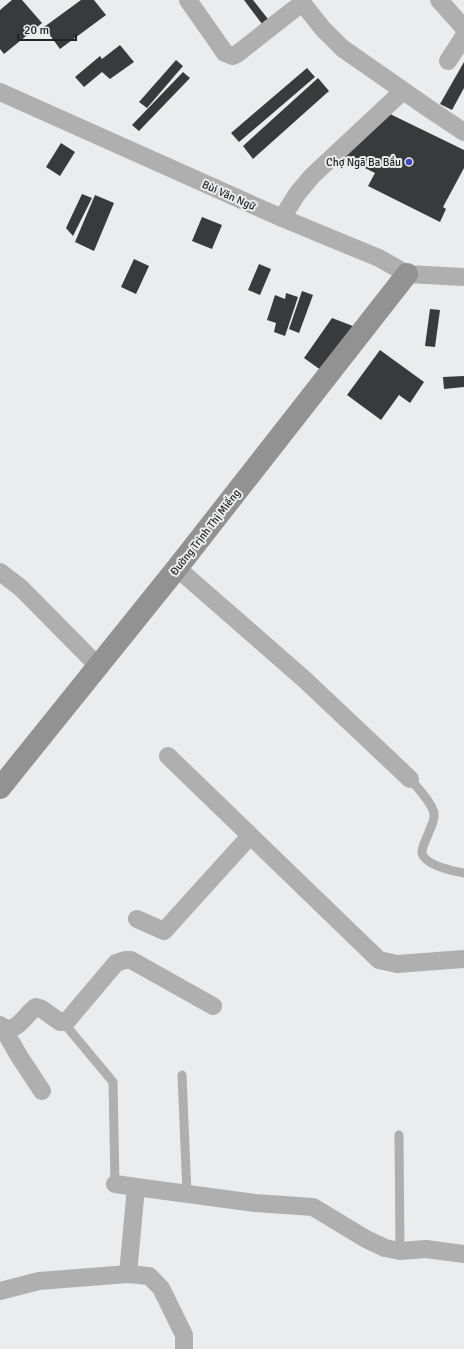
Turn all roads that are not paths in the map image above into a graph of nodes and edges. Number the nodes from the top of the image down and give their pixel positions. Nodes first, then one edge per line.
1 (188, 0) edge
2 (439, 0) edge
3 (301, 1) edge
4 (464, 28) edge
5 (464, 35) edge
6 (448, 61) dead end
7 (403, 91) junction
8 (0, 92) edge
9 (464, 132) edge
10 (282, 218) junction
11 (407, 274) junction
12 (464, 277) edge
13 (177, 568) junction
14 (0, 572) edge
15 (98, 666) junction
16 (168, 756) dead end
17 (410, 779) joint
18 (0, 788) edge
19 (250, 836) junction
20 (464, 873) edge
21 (138, 919) dead end
22 (464, 959) edge
23 (213, 1006) dead end
24 (63, 1022) junction
25 (1, 1026) edge
26 (182, 1074) dead end
27 (42, 1091) dead end
28 (399, 1135) dead end
29 (116, 1184) joint
30 (136, 1187) junction
31 (187, 1194) junction
32 (400, 1251) junction
33 (464, 1254) edge
34 (128, 1274) junction
35 (0, 1291) edge
36 (184, 1349) edge

1 - 3 street
2 - 4 street
3 - 7 street
5 - 6 street
7 - 9 street
7 - 10 street
8 - 10 street, Bùi Văn Ngữ
10 - 11 street, Bùi Văn Ngữ
11 - 12 street, Bùi Văn Ngữ
11 - 13 main road, Đường Trịnh Thị Miếng
13 - 15 main road, Đường Trịnh Thị Miếng
13 - 17 street
14 - 15 street
15 - 18 main road, Đường Trịnh Thị Miếng
16 - 19 street
17 - 20 lane
19 - 21 street
19 - 22 street
23 - 24 street
24 - 25 street
24 - 29 lane
25 - 27 street
26 - 31 lane
28 - 32 lane
29 - 30 street
30 - 31 street
30 - 34 street
31 - 32 street
32 - 33 street
34 - 35 street
34 - 36 street

